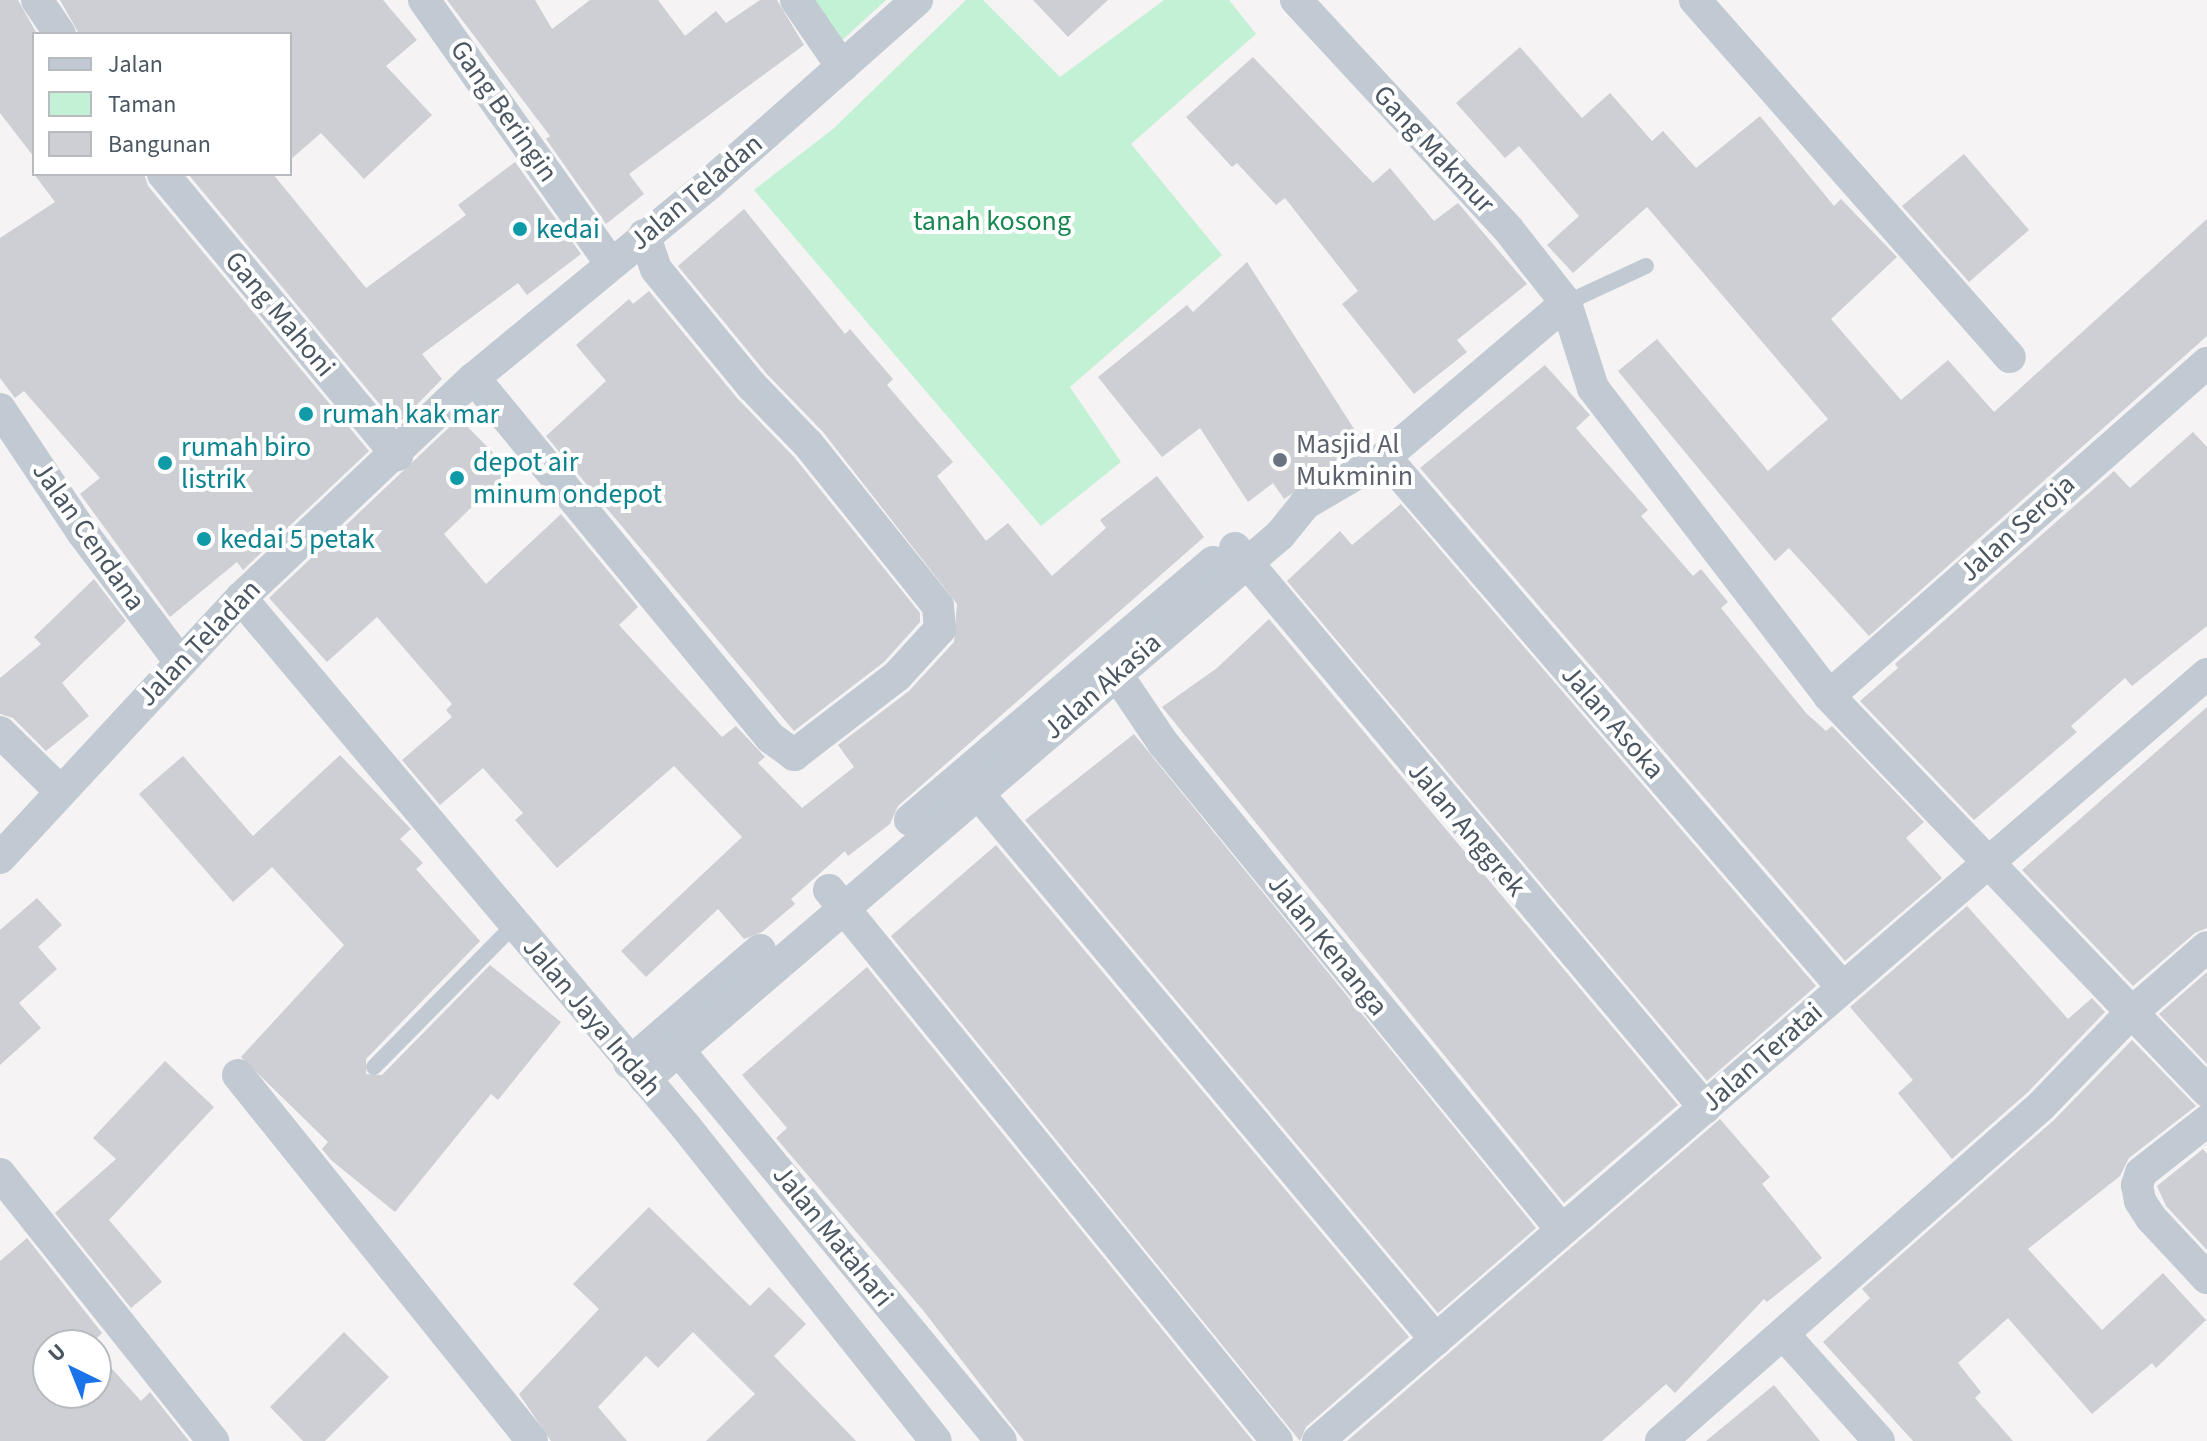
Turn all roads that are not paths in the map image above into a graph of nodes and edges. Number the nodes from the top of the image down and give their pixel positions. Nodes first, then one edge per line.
1 (37, 0) edge
2 (424, 0) edge
3 (796, 0) edge
4 (917, 0) edge
5 (1296, 0) edge
6 (1695, 0) edge
7 (59, 32) edge
8 (842, 67) junction
9 (165, 176) edge
10 (644, 235) junction
11 (610, 263) junction
12 (1646, 266) dead end
13 (1566, 303) junction
14 (2010, 357) dead end
15 (2207, 363) edge
16 (474, 378) junction
17 (0, 409) edge
18 (397, 455) junction
19 (1385, 457) junction
20 (1305, 504) junction
21 (1240, 554) junction
22 (241, 598) junction
23 (180, 662) junction
24 (1110, 663) junction
25 (2207, 674) edge
26 (1829, 696) junction
27 (0, 732) edge
28 (970, 784) junction
29 (59, 790) junction
30 (0, 858) edge
31 (1986, 862) junction
32 (836, 898) junction
33 (514, 925) junction
34 (2207, 947) edge
35 (1842, 987) junction
36 (2129, 1015) junction
37 (672, 1042) junction
38 (374, 1067) dead end
39 (637, 1071) junction
40 (238, 1075) dead end
41 (2207, 1091) edge
42 (1705, 1108) junction
43 (2207, 1121) edge
44 (0, 1174) edge
45 (1561, 1229) junction
46 (2207, 1278) edge
47 (1784, 1335) junction
48 (1436, 1340) junction
49 (213, 1441) edge
50 (532, 1441) edge
51 (936, 1441) edge
52 (1001, 1441) edge
53 (1277, 1441) edge
54 (1318, 1441) edge
55 (1661, 1441) edge
56 (1879, 1441) edge

1 - 7 street
2 - 11 street, Gang Beringin
3 - 8 street
4 - 8 street, Jalan Teladan
5 - 13 street, Gang Makmur
6 - 14 street
8 - 10 street, Jalan Teladan
9 - 18 street, Gang Mahoni
10 - 11 street, Jalan Teladan
10 - 16 street
11 - 16 street, Jalan Teladan
12 - 13 lane
13 - 19 street, Jalan Akasia
13 - 26 street
15 - 26 street, Jalan Seroja
16 - 18 street, Jalan Teladan
17 - 23 street, Jalan Cendana
18 - 22 street, Jalan Teladan
19 - 20 street, Jalan Akasia
19 - 35 street, Jalan Asoka
20 - 21 street, Jalan Akasia
20 - 21 street, Jalan Akasia
21 - 24 street, Jalan Akasia
21 - 42 street, Jalan Anggrek
22 - 23 street, Jalan Teladan
22 - 33 street, Jalan Jaya Indah
23 - 29 street, Jalan Teladan
24 - 28 street, Jalan Akasia
24 - 45 street, Jalan Kenanga
25 - 31 street, Jalan Teratai
26 - 31 street
27 - 29 street
28 - 32 street, Jalan Akasia
28 - 48 street
29 - 30 street, Jalan Teladan
31 - 35 street, Jalan Teratai
31 - 36 street
32 - 37 street, Jalan Akasia
32 - 53 street
33 - 38 lane
33 - 39 street, Jalan Jaya Indah
34 - 36 street
35 - 42 street, Jalan Teratai
36 - 41 street
36 - 47 street
37 - 39 street, Jalan Akasia
37 - 52 street, Jalan Matahari
39 - 51 street, Jalan Jaya Indah
40 - 50 street
42 - 45 street, Jalan Teratai
43 - 46 street
44 - 49 street
45 - 48 street, Jalan Teratai
47 - 55 street
47 - 56 street
48 - 54 street, Jalan Teratai

